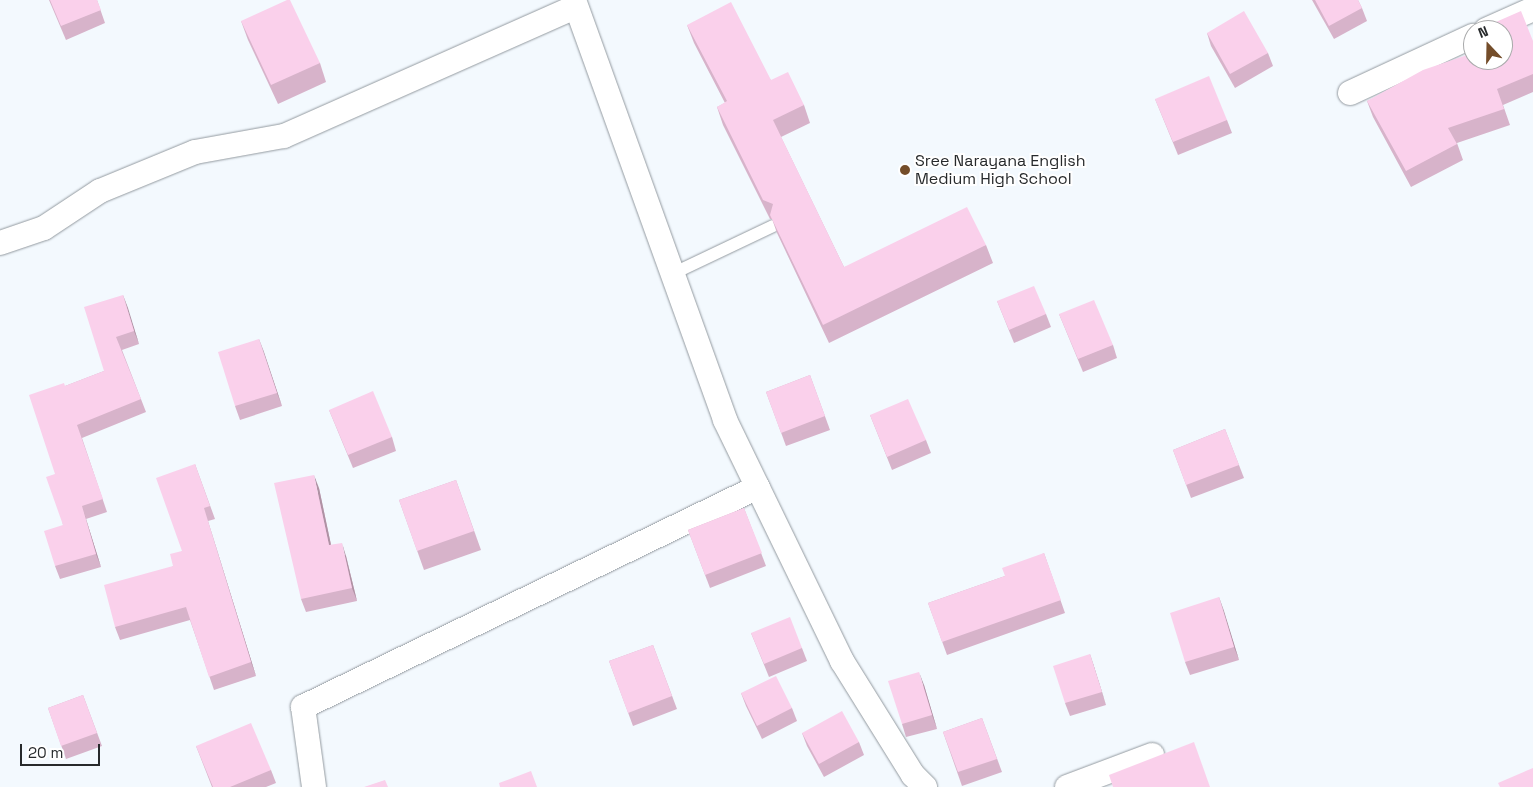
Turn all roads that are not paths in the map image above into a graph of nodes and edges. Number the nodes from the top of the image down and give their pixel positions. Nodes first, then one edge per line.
1 (575, 3) edge
2 (1533, 9) edge
3 (1508, 20) edge
4 (1463, 41) edge
5 (1350, 93) dead end
6 (773, 226) edge
7 (0, 243) edge
8 (672, 274) junction
9 (758, 487) junction
10 (1152, 755) dead end
11 (314, 787) edge
12 (925, 787) edge
13 (1067, 787) edge

1 - 7 street
1 - 8 street
2 - 3 street
4 - 5 street
6 - 8 lane
8 - 9 street
9 - 11 street
9 - 12 street
10 - 13 street

